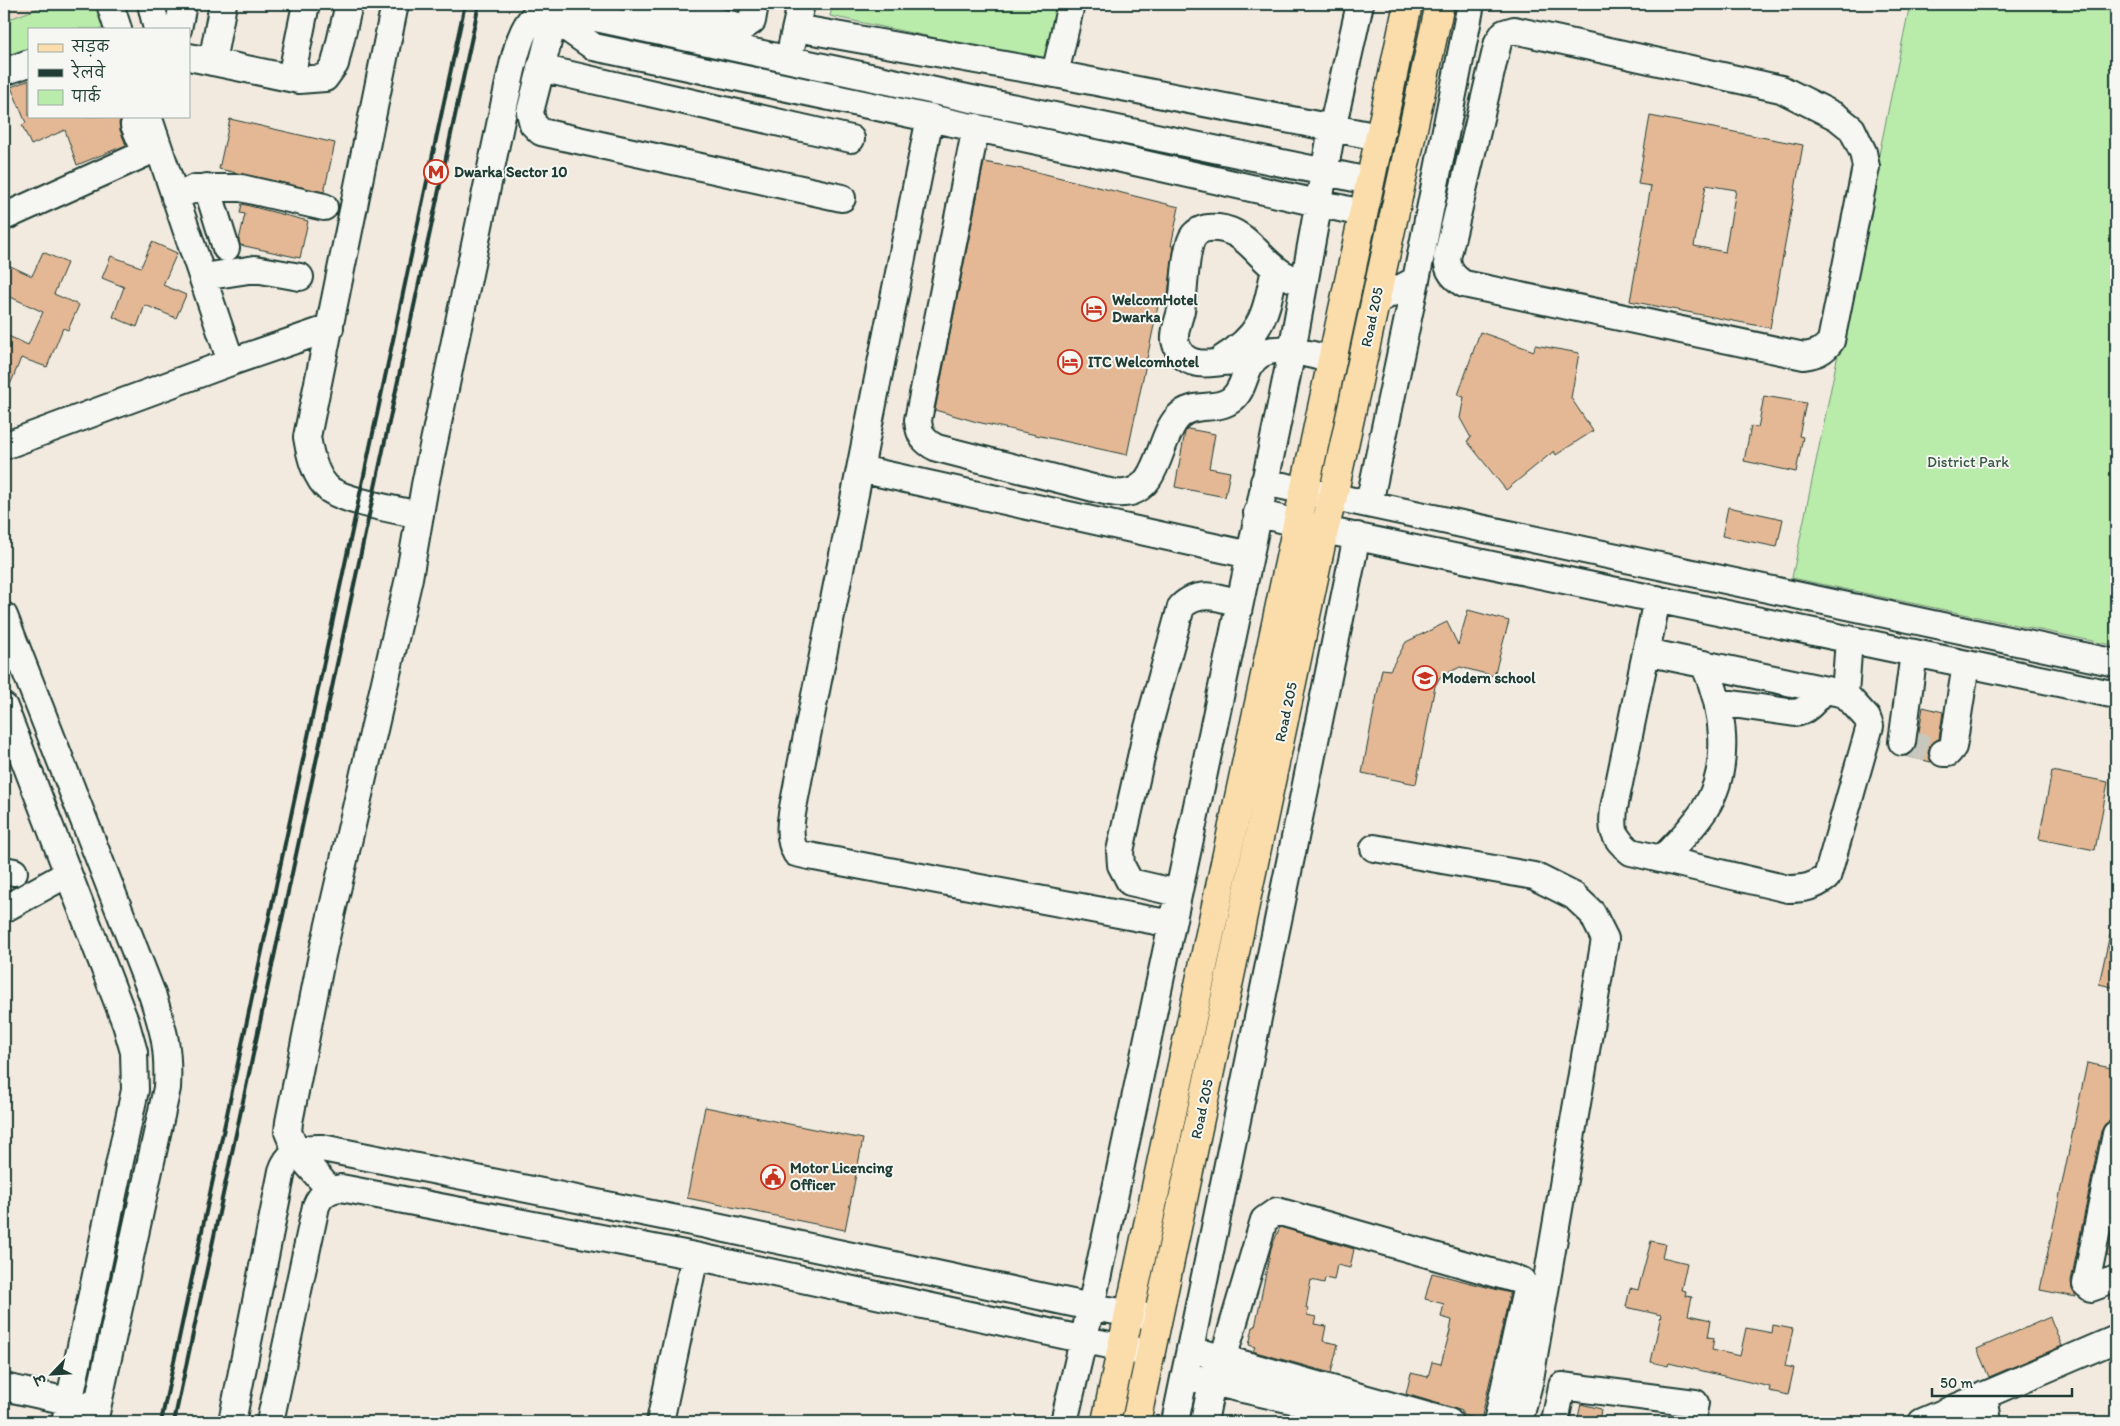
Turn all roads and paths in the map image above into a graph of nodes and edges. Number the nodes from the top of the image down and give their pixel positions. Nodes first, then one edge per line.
1 (110, 4) edge
2 (151, 4) edge
3 (183, 4) edge
4 (223, 4) edge
5 (306, 4) edge
6 (350, 4) edge
7 (394, 4) edge
8 (635, 4) edge
9 (755, 4) edge
10 (1071, 4) edge
11 (1360, 4) edge
12 (1408, 4) edge
13 (1440, 4) edge
14 (1471, 4) edge
15 (799, 16) edge
16 (554, 18) junction
17 (118, 28) edge
18 (157, 28) edge
19 (178, 28) edge
20 (200, 59) edge
21 (788, 60) junction
22 (28, 63) edge
23 (540, 68) junction
24 (4, 72) edge
25 (1055, 74) junction
26 (291, 78) junction
27 (930, 117) junction
28 (132, 118) edge
29 (149, 118) edge
30 (976, 128) junction
31 (1332, 130) junction
32 (1379, 137) junction
33 (851, 139) dead end
34 (1324, 172) junction
35 (138, 173) dead end
36 (1369, 181) junction
37 (207, 186) junction
38 (175, 198) junction
39 (842, 198) dead end
40 (1320, 204) junction
41 (324, 207) dead end
42 (1362, 213) junction
43 (4, 217) edge
44 (4, 233) edge
45 (226, 248) dead end
46 (1275, 269) junction
47 (204, 277) junction
48 (300, 277) dead end
49 (1416, 280) junction
50 (1303, 283) junction
51 (1464, 284) joint
52 (1376, 301) junction
53 (330, 328) junction
54 (1292, 351) junction
55 (1332, 360) junction
56 (231, 362) junction
57 (1217, 362) junction
58 (1249, 366) junction
59 (4, 446) edge
60 (860, 469) junction
61 (1264, 482) junction
62 (1305, 490) junction
63 (1333, 496) junction
64 (1369, 504) junction
65 (1258, 513) junction
66 (420, 515) junction
67 (1296, 523) junction
68 (1324, 530) junction
69 (1357, 536) junction
70 (1250, 556) junction
71 (1657, 599) junction
72 (1239, 602) junction
73 (4, 616) edge
74 (1849, 639) junction
75 (1646, 652) junction
76 (1914, 653) junction
77 (2116, 663) edge
78 (1704, 664) junction
79 (1966, 664) junction
80 (1835, 692) junction
81 (2116, 695) edge
82 (1718, 702) junction
83 (4, 707) edge
84 (1902, 742) dead end
85 (1942, 753) dead end
86 (1374, 848) dead end
87 (1662, 859) junction
88 (67, 874) junction
89 (1178, 893) junction
90 (4, 909) edge
91 (1172, 924) junction
92 (2116, 1134) edge
93 (296, 1151) junction
94 (330, 1190) junction
95 (695, 1256) junction
96 (2116, 1279) edge
97 (1091, 1307) junction
98 (1129, 1312) junction
99 (1158, 1318) junction
100 (1083, 1338) junction
101 (2116, 1339) edge
102 (1122, 1347) junction
103 (1190, 1349) junction
104 (1151, 1354) junction
105 (1223, 1359) junction
106 (1185, 1376) junction
107 (1212, 1382) junction
108 (4, 1387) edge
109 (1984, 1396) junction
110 (68, 1412) edge
111 (96, 1415) edge
112 (232, 1422) edge
113 (270, 1422) edge
114 (660, 1422) edge
115 (1064, 1422) edge
116 (1106, 1422) edge
117 (1136, 1422) edge
118 (1175, 1422) edge
119 (1204, 1422) edge
120 (1393, 1422) edge
121 (1449, 1422) edge
122 (1497, 1422) edge
123 (1519, 1422) edge
124 (1555, 1422) edge
125 (1691, 1422) edge
126 (1922, 1422) edge
127 (1988, 1422) edge

1 - 17 street
2 - 18 street
3 - 19 street
4 - 20 street
5 - 26 street
6 - 26 street
7 - 53 street
8 - 9 street
10 - 25 street
11 - 31 street
12 - 32 main road, Road 205
13 - 52 main road, Road 205
14 - 49 street
15 - 21 street
15 - 25 street
16 - 21 street
16 - 23 street
16 - 27 street
16 - 66 street
20 - 26 street
21 - 34 street
22 - 24 street
23 - 33 street
23 - 39 street
25 - 31 street
27 - 30 street
27 - 60 street
28 - 43 street
29 - 38 street
30 - 40 street
30 - 58 street
31 - 32 street
31 - 34 street
32 - 36 main road, Road 205
34 - 36 street
34 - 40 street
35 - 44 street
36 - 42 main road, Road 205
37 - 38 street
37 - 41 street
37 - 45 street
38 - 47 street
40 - 42 street
40 - 50 street
42 - 55 main road, Road 205
46 - 50 street
46 - 57 street
46 - 57 street
47 - 48 street
47 - 56 street
49 - 52 street
49 - 64 street
50 - 54 street
51 - 51 street
52 - 63 main road, Road 205
53 - 56 street
53 - 66 street
54 - 55 street
54 - 58 street
54 - 61 street
55 - 62 main road, Road 205
56 - 59 street
57 - 58 street
60 - 70 street
60 - 91 street
61 - 62 street
61 - 65 street
62 - 63 street
62 - 67 main road, Road 205
63 - 64 street
63 - 68 main road, Road 205
64 - 77 street
65 - 67 street
65 - 70 street
66 - 93 street
67 - 68 street
67 - 98 main road, Road 205
68 - 69 street
68 - 99 main road, Road 205
69 - 71 street
69 - 103 street
70 - 72 street
71 - 74 street
71 - 75 street
72 - 89 street
72 - 89 street
73 - 111 street
74 - 76 street
74 - 80 street
75 - 78 street
75 - 87 street
76 - 79 street
76 - 84 street
78 - 80 street
78 - 82 street
79 - 81 street
79 - 85 street
80 - 82 street
80 - 87 street
82 - 87 street
83 - 88 street
86 - 123 street
88 - 90 street
88 - 110 street
89 - 91 street
91 - 97 street
92 - 96 street
93 - 94 street
93 - 97 street
93 - 112 street
94 - 95 street
94 - 113 street
95 - 100 street
95 - 114 street
97 - 98 street
97 - 100 street
98 - 99 street
98 - 102 main road, Road 205
99 - 104 main road, Road 205
100 - 102 street
100 - 115 street
101 - 109 street
102 - 104 street
102 - 116 main road, Road 205
103 - 105 street
103 - 106 street
104 - 117 main road, Road 205
105 - 121 street
105 - 122 street
106 - 107 street
106 - 118 street
107 - 119 street
107 - 120 street
108 - 110 street
109 - 126 street
109 - 127 street
110 - 111 street
124 - 125 street

